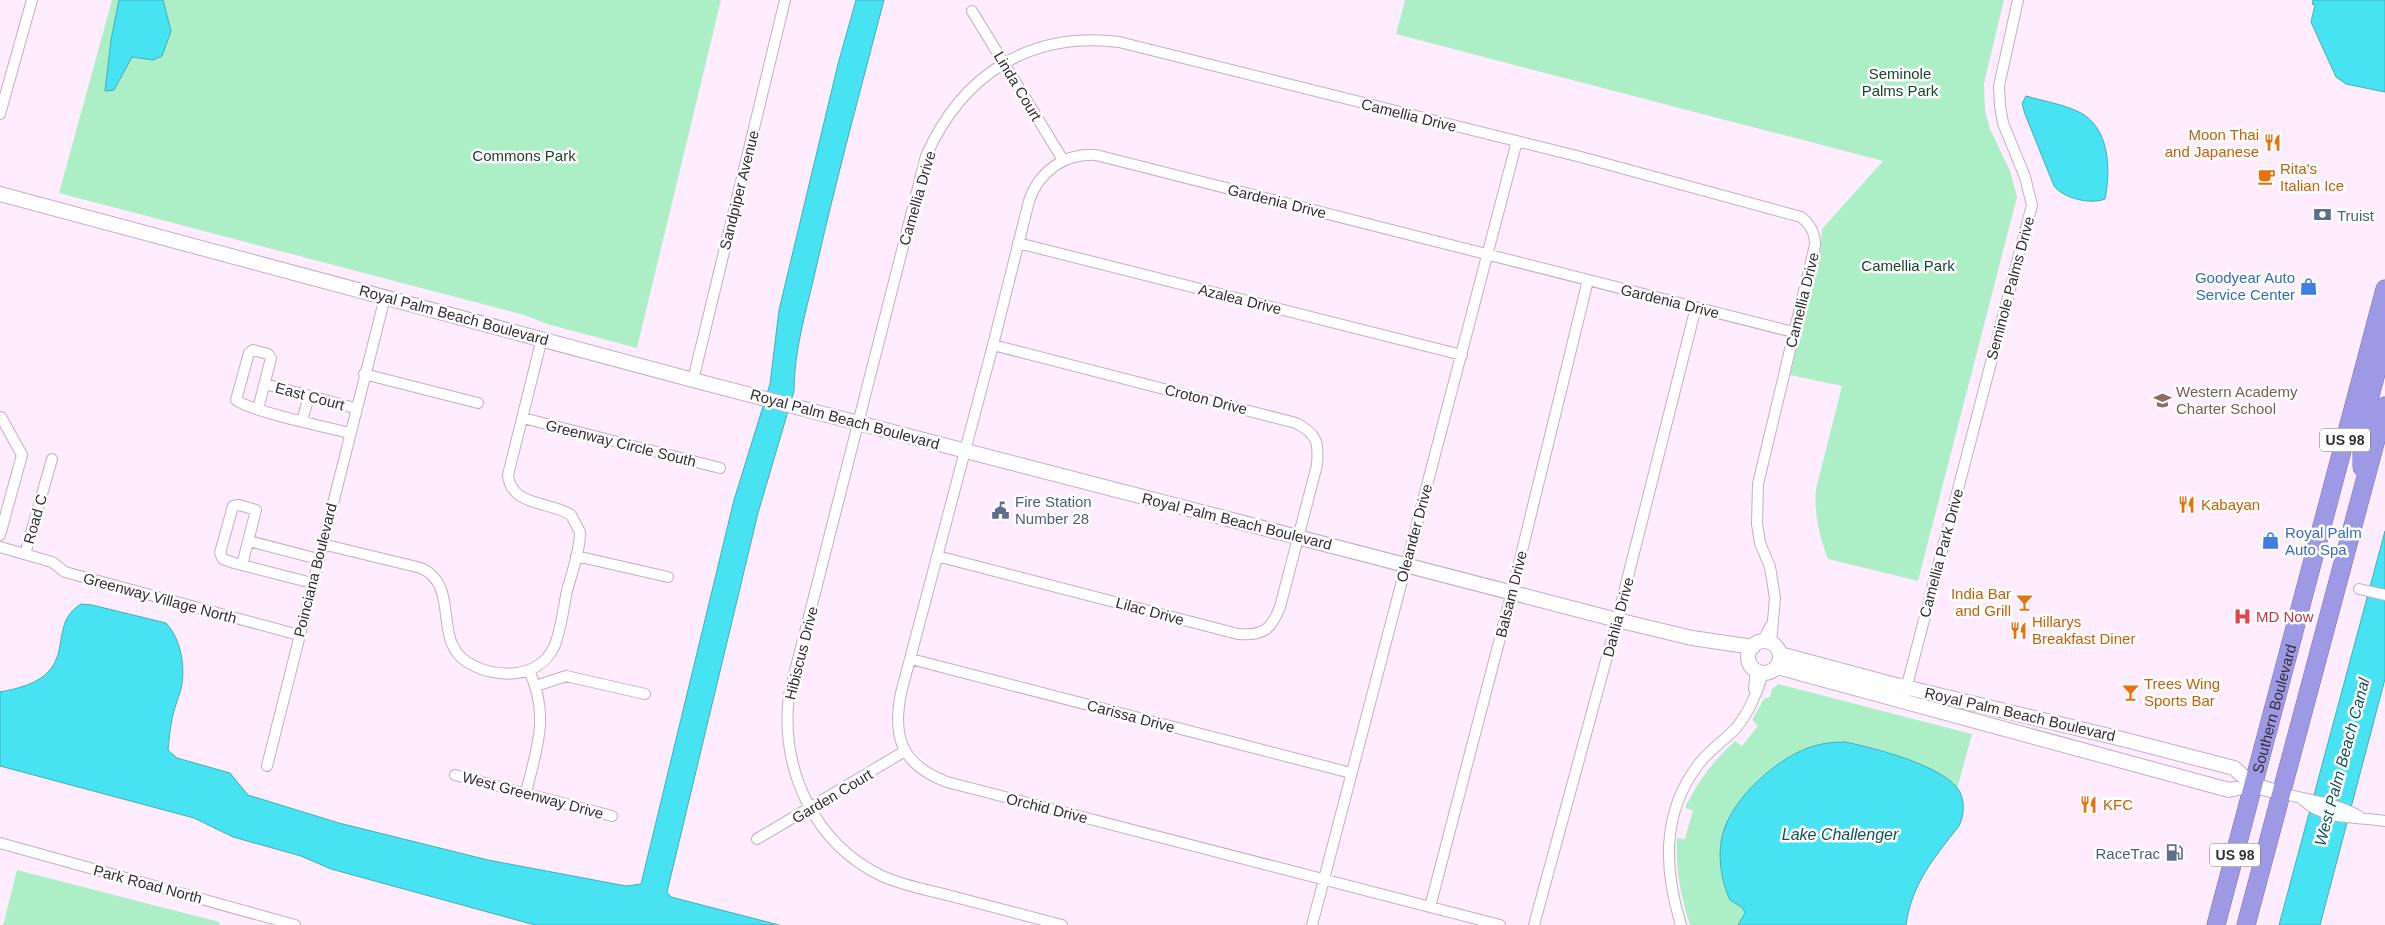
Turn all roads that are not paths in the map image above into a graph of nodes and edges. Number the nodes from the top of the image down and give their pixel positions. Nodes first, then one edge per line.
1 (32, 0) edge
2 (785, 0) edge
3 (2018, 0) edge
4 (972, 11) dead end
5 (1004, 63) junction
6 (0, 114) edge
7 (1517, 141) junction
8 (1063, 160) junction
9 (0, 194) edge
10 (1018, 243) junction
11 (1488, 255) junction
12 (1588, 280) junction
13 (2385, 290) edge
14 (385, 296) junction
15 (1696, 308) junction
16 (2376, 323) junction
17 (1793, 332) junction
18 (542, 338) junction
19 (993, 345) junction
20 (1462, 354) junction
21 (364, 374) junction
22 (693, 380) junction
23 (265, 384) junction
24 (309, 396) junction
25 (478, 403) dead end
26 (1980, 403) joint
27 (2385, 406) edge
28 (258, 408) junction
29 (356, 408) junction
30 (1, 417) dead end
31 (523, 418) junction
32 (302, 420) junction
33 (859, 423) junction
34 (349, 433) junction
35 (966, 450) junction
36 (52, 459) dead end
37 (720, 468) dead end
38 (2362, 490) junction
39 (0, 535) edge
40 (1298, 536) junction
41 (248, 541) junction
42 (322, 544) junction
43 (0, 547) edge
44 (25, 554) junction
45 (576, 556) junction
46 (937, 556) junction
47 (318, 559) junction
48 (1405, 564) junction
49 (242, 565) junction
50 (668, 577) dead end
51 (312, 583) junction
52 (2359, 589) dead end
53 (1512, 592) junction
54 (2385, 595) edge
55 (1617, 620) junction
56 (299, 635) junction
57 (1759, 647) junction
58 (911, 659) junction
59 (1778, 661) junction
60 (529, 670) junction
61 (1760, 672) junction
62 (536, 686) junction
63 (1906, 687) junction
64 (645, 694) dead end
65 (1902, 703) junction
66 (905, 752) junction
67 (266, 766) dead end
68 (1351, 773) junction
69 (455, 775) dead end
70 (2253, 785) junction
71 (526, 793) junction
72 (2281, 793) junction
73 (810, 810) junction
74 (612, 816) dead end
75 (2385, 821) edge
76 (758, 839) dead end
77 (0, 843) edge
78 (1324, 879) junction
79 (1430, 907) junction
80 (295, 925) edge
81 (1062, 925) edge
82 (1312, 925) edge
83 (1500, 925) edge
84 (1534, 925) edge
85 (1682, 925) edge
86 (2216, 925) edge
87 (2246, 925) edge

1 - 6 street
2 - 22 street, Sandpiper Avenue
3 - 26 street, Seminole Palms Drive
4 - 5 street, Linda Court
5 - 7 street, Camellia Drive
5 - 8 street, Linda Court
5 - 33 street, Camellia Drive
7 - 11 street, Oleander Drive
7 - 17 street, Camellia Drive
8 - 10 street, Gardenia Drive
8 - 11 street, Gardenia Drive
9 - 14 street, Royal Palm Beach Boulevard
10 - 19 street, Gardenia Drive
10 - 20 street, Azalea Drive
11 - 12 street, Gardenia Drive
11 - 20 street, Oleander Drive
12 - 15 street, Gardenia Drive
12 - 53 street, Balsam Drive
13 - 16 highway, Southern Boulevard / US 98
14 - 18 street, Royal Palm Beach Boulevard
14 - 21 street, Poinciana Boulevard
15 - 17 street, Gardenia Drive
15 - 55 street, Dahlia Drive
16 - 38 highway
16 - 70 highway, Southern Boulevard / US 98
17 - 57 street, Camellia Drive
18 - 22 street, Royal Palm Beach Boulevard
18 - 31 street
19 - 35 street, Gardenia Drive
19 - 40 street, Croton Drive
20 - 48 street, Oleander Drive
21 - 25 street
21 - 29 street, Poinciana Boulevard
22 - 33 street, Royal Palm Beach Boulevard
23 - 24 street, East Court
23 - 28 street
23 - 28 street
24 - 29 street, East Court
24 - 32 street
26 - 63 street, Camellia Park Drive
27 - 38 highway, Southern Boulevard / US 98
28 - 32 street
29 - 34 street, Poinciana Boulevard
30 - 39 street, Road C
31 - 37 street, Greenway Circle South
31 - 45 street
32 - 34 street
33 - 35 street, Royal Palm Beach Boulevard
33 - 73 street, Hibiscus Drive
34 - 42 street, Poinciana Boulevard
35 - 40 street, Royal Palm Beach Boulevard
35 - 46 street, Orchid Drive
36 - 44 street, Road C
38 - 72 highway, Southern Boulevard / US 98
40 - 46 street, Lilac Drive
40 - 48 street, Royal Palm Beach Boulevard
41 - 47 street
41 - 49 street
41 - 49 street
42 - 47 street, Poinciana Boulevard
42 - 60 street
43 - 44 street, Road C
44 - 56 street, Greenway Village North
45 - 50 street
45 - 60 street
46 - 58 street, Orchid Drive
47 - 51 street, Poinciana Boulevard
48 - 53 street, Royal Palm Beach Boulevard
48 - 68 street, Oleander Drive
49 - 51 street
51 - 56 street, Poinciana Boulevard
52 - 54 street
53 - 55 street, Royal Palm Beach Boulevard
53 - 79 street, Balsam Drive
55 - 57 street, Royal Palm Beach Boulevard
55 - 84 street, Dahlia Drive
56 - 67 street, Poinciana Boulevard
57 - 59 street
57 - 61 street
58 - 66 street, Orchid Drive
58 - 68 street, Carissa Drive
59 - 61 street
59 - 63 street, Royal Palm Beach Boulevard
59 - 65 street, Royal Palm Beach Boulevard
60 - 62 street
61 - 85 street
62 - 64 street
62 - 71 street
63 - 65 street, Camellia Park Drive
63 - 70 street, Royal Palm Beach Boulevard
65 - 70 street, Royal Palm Beach Boulevard
66 - 73 street, Garden Court
66 - 78 street, Orchid Drive
68 - 78 street, Oleander Drive
69 - 71 street, West Greenway Drive
70 - 72 street, Royal Palm Beach Boulevard
70 - 86 highway, Southern Boulevard / US 98
71 - 74 street, West Greenway Drive
72 - 75 street
72 - 87 highway, Southern Boulevard / US 98
73 - 76 street, Garden Court
73 - 81 street, Hibiscus Drive
77 - 80 street, Park Road North
78 - 79 street, Orchid Drive
78 - 82 street, Oleander Drive
79 - 83 street, Orchid Drive

